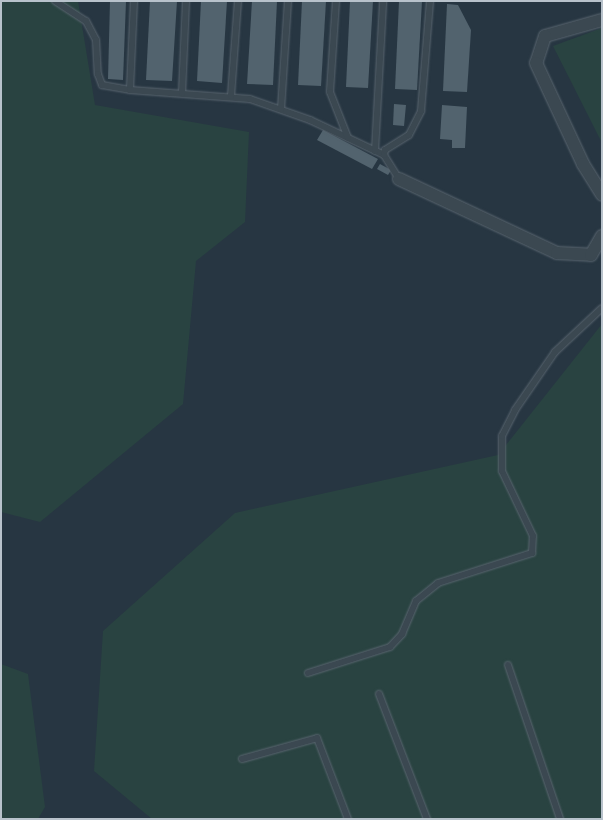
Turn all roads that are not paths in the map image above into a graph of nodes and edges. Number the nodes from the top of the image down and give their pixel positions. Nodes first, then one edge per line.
1 (55, 1) edge
2 (134, 1) edge
3 (186, 1) edge
4 (238, 1) edge
5 (288, 1) edge
6 (336, 1) edge
7 (383, 1) edge
8 (430, 1) edge
9 (602, 20) edge
10 (130, 90) junction
11 (182, 93) junction
12 (231, 96) junction
13 (281, 109) junction
14 (348, 138) junction
15 (375, 151) junction
16 (384, 155) junction
17 (399, 178) joint
18 (602, 194) edge
19 (600, 243) edge
20 (602, 308) edge
21 (508, 665) dead end
22 (308, 673) dead end
23 (379, 694) dead end
24 (242, 759) dead end
25 (348, 819) edge
26 (426, 819) edge
27 (560, 819) edge

1 - 10 lane
2 - 10 lane
3 - 11 lane
4 - 12 lane
5 - 13 lane
6 - 14 lane
7 - 15 lane
8 - 16 lane
9 - 18 street
10 - 11 lane
11 - 12 lane
12 - 13 lane
13 - 14 lane
14 - 15 lane
15 - 16 lane
16 - 17 lane
17 - 19 street
20 - 22 lane
21 - 27 lane
23 - 26 lane
24 - 25 lane

